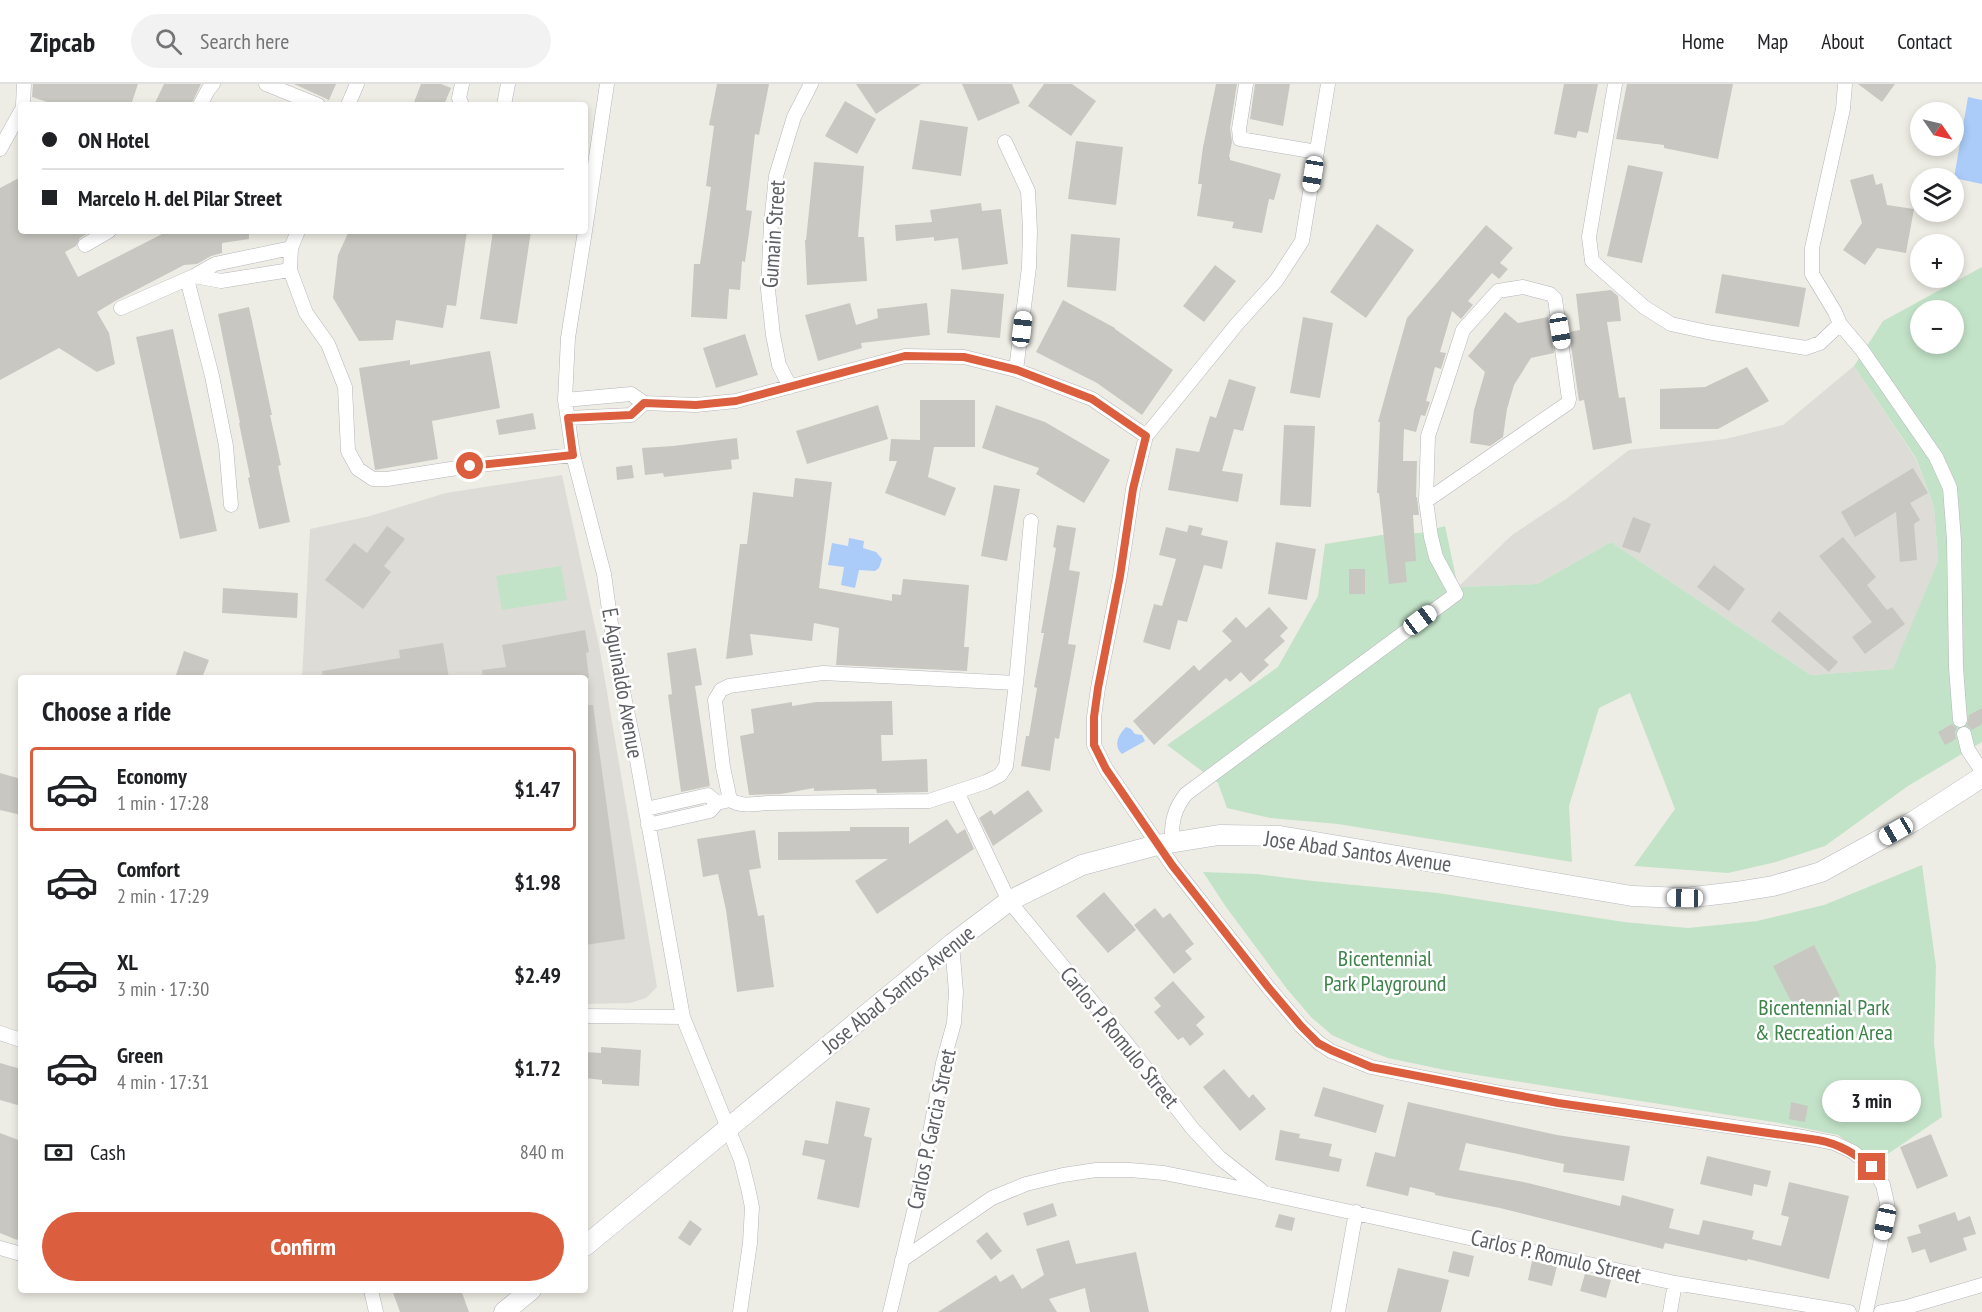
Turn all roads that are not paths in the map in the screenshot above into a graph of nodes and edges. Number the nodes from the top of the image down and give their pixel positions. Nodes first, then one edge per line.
1 (24, 84) edge
2 (213, 84) edge
3 (357, 84) edge
4 (462, 84) edge
5 (508, 84) edge
6 (607, 84) edge
7 (811, 84) edge
8 (1246, 84) edge
9 (1328, 84) edge
10 (1615, 84) edge
11 (1845, 84) edge
12 (274, 86) edge
13 (23, 102) edge
14 (202, 102) edge
15 (311, 102) edge
16 (349, 102) edge
17 (461, 102) edge
18 (505, 102) edge
19 (18, 116) edge
20 (1005, 142) dead end
21 (0, 149) edge
22 (1317, 152) junction
23 (588, 211) edge
24 (104, 234) edge
25 (297, 234) edge
26 (584, 234) edge
27 (85, 245) dead end
28 (291, 248) junction
29 (290, 270) junction
30 (190, 278) junction
31 (121, 308) dead end
32 (1840, 324) junction
33 (1017, 370) junction
34 (790, 387) junction
35 (565, 399) junction
36 (644, 403) junction
37 (568, 418) junction
38 (1146, 436) junction
39 (573, 455) junction
40 (1426, 501) junction
41 (231, 506) dead end
42 (1031, 521) dead end
43 (1016, 683) junction
44 (1960, 720) dead end
45 (1964, 734) dead end
46 (1982, 771) edge
47 (1982, 777) edge
48 (957, 792) junction
49 (723, 801) junction
50 (646, 809) junction
51 (648, 825) junction
52 (1165, 843) junction
53 (1009, 901) junction
54 (952, 944) junction
55 (588, 1016) edge
56 (682, 1017) junction
57 (0, 1033) edge
58 (18, 1039) edge
59 (727, 1128) junction
60 (1264, 1192) junction
61 (1356, 1212) junction
62 (588, 1244) edge
63 (0, 1248) edge
64 (18, 1253) edge
65 (902, 1260) junction
66 (1675, 1283) junction
67 (1982, 1285) edge
68 (372, 1293) edge
69 (527, 1293) edge
70 (376, 1312) edge
71 (504, 1312) edge
72 (740, 1312) edge
73 (890, 1312) edge
74 (1338, 1312) edge
75 (1670, 1312) edge
76 (1849, 1312) edge
77 (1866, 1312) edge
78 (1881, 1312) edge

1 - 13 street
2 - 14 street
3 - 16 street
4 - 17 street
5 - 18 street
6 - 23 street, E. Aguinaldo Avenue
7 - 34 street, Gumain Street
8 - 22 street
9 - 22 street
10 - 32 street
11 - 32 street
12 - 15 street
19 - 21 street
20 - 33 street
22 - 38 street
24 - 27 street
25 - 28 street
26 - 35 street, E. Aguinaldo Avenue
28 - 29 street
28 - 30 street
29 - 30 street
29 - 39 street
30 - 31 street
30 - 41 street
32 - 44 street
33 - 34 street
33 - 38 street
34 - 36 street
35 - 36 street
35 - 37 street, E. Aguinaldo Avenue
36 - 37 street
37 - 39 street, E. Aguinaldo Avenue
38 - 52 street
39 - 50 street, E. Aguinaldo Avenue
40 - 40 street
40 - 52 street
42 - 43 street
43 - 48 street
43 - 49 street
45 - 46 street
47 - 52 main road, Jose Abad Santos Avenue
48 - 49 street
48 - 53 street, Carlos P. Romulo Street
49 - 50 street
49 - 51 street
50 - 51 street, E. Aguinaldo Avenue
51 - 56 street, E. Aguinaldo Avenue
52 - 53 main road, Jose Abad Santos Avenue
52 - 77 street
53 - 54 main road, Jose Abad Santos Avenue
53 - 60 street, Carlos P. Romulo Street
54 - 59 main road, Jose Abad Santos Avenue
54 - 65 street, Carlos P. Garcia Street
55 - 56 street
56 - 59 street, E. Aguinaldo Avenue
57 - 58 street
59 - 62 main road, Jose Abad Santos Avenue
59 - 72 street, E. Aguinaldo Avenue
60 - 61 street, Carlos P. Romulo Street
60 - 65 street, Carlos P. Romulo Street
61 - 66 street, Carlos P. Romulo Street
61 - 74 street
63 - 64 street
65 - 73 street, Carlos P. Garcia Street
66 - 75 street
66 - 76 street, Carlos P. Romulo Street
67 - 78 street
68 - 70 street
69 - 71 main road

